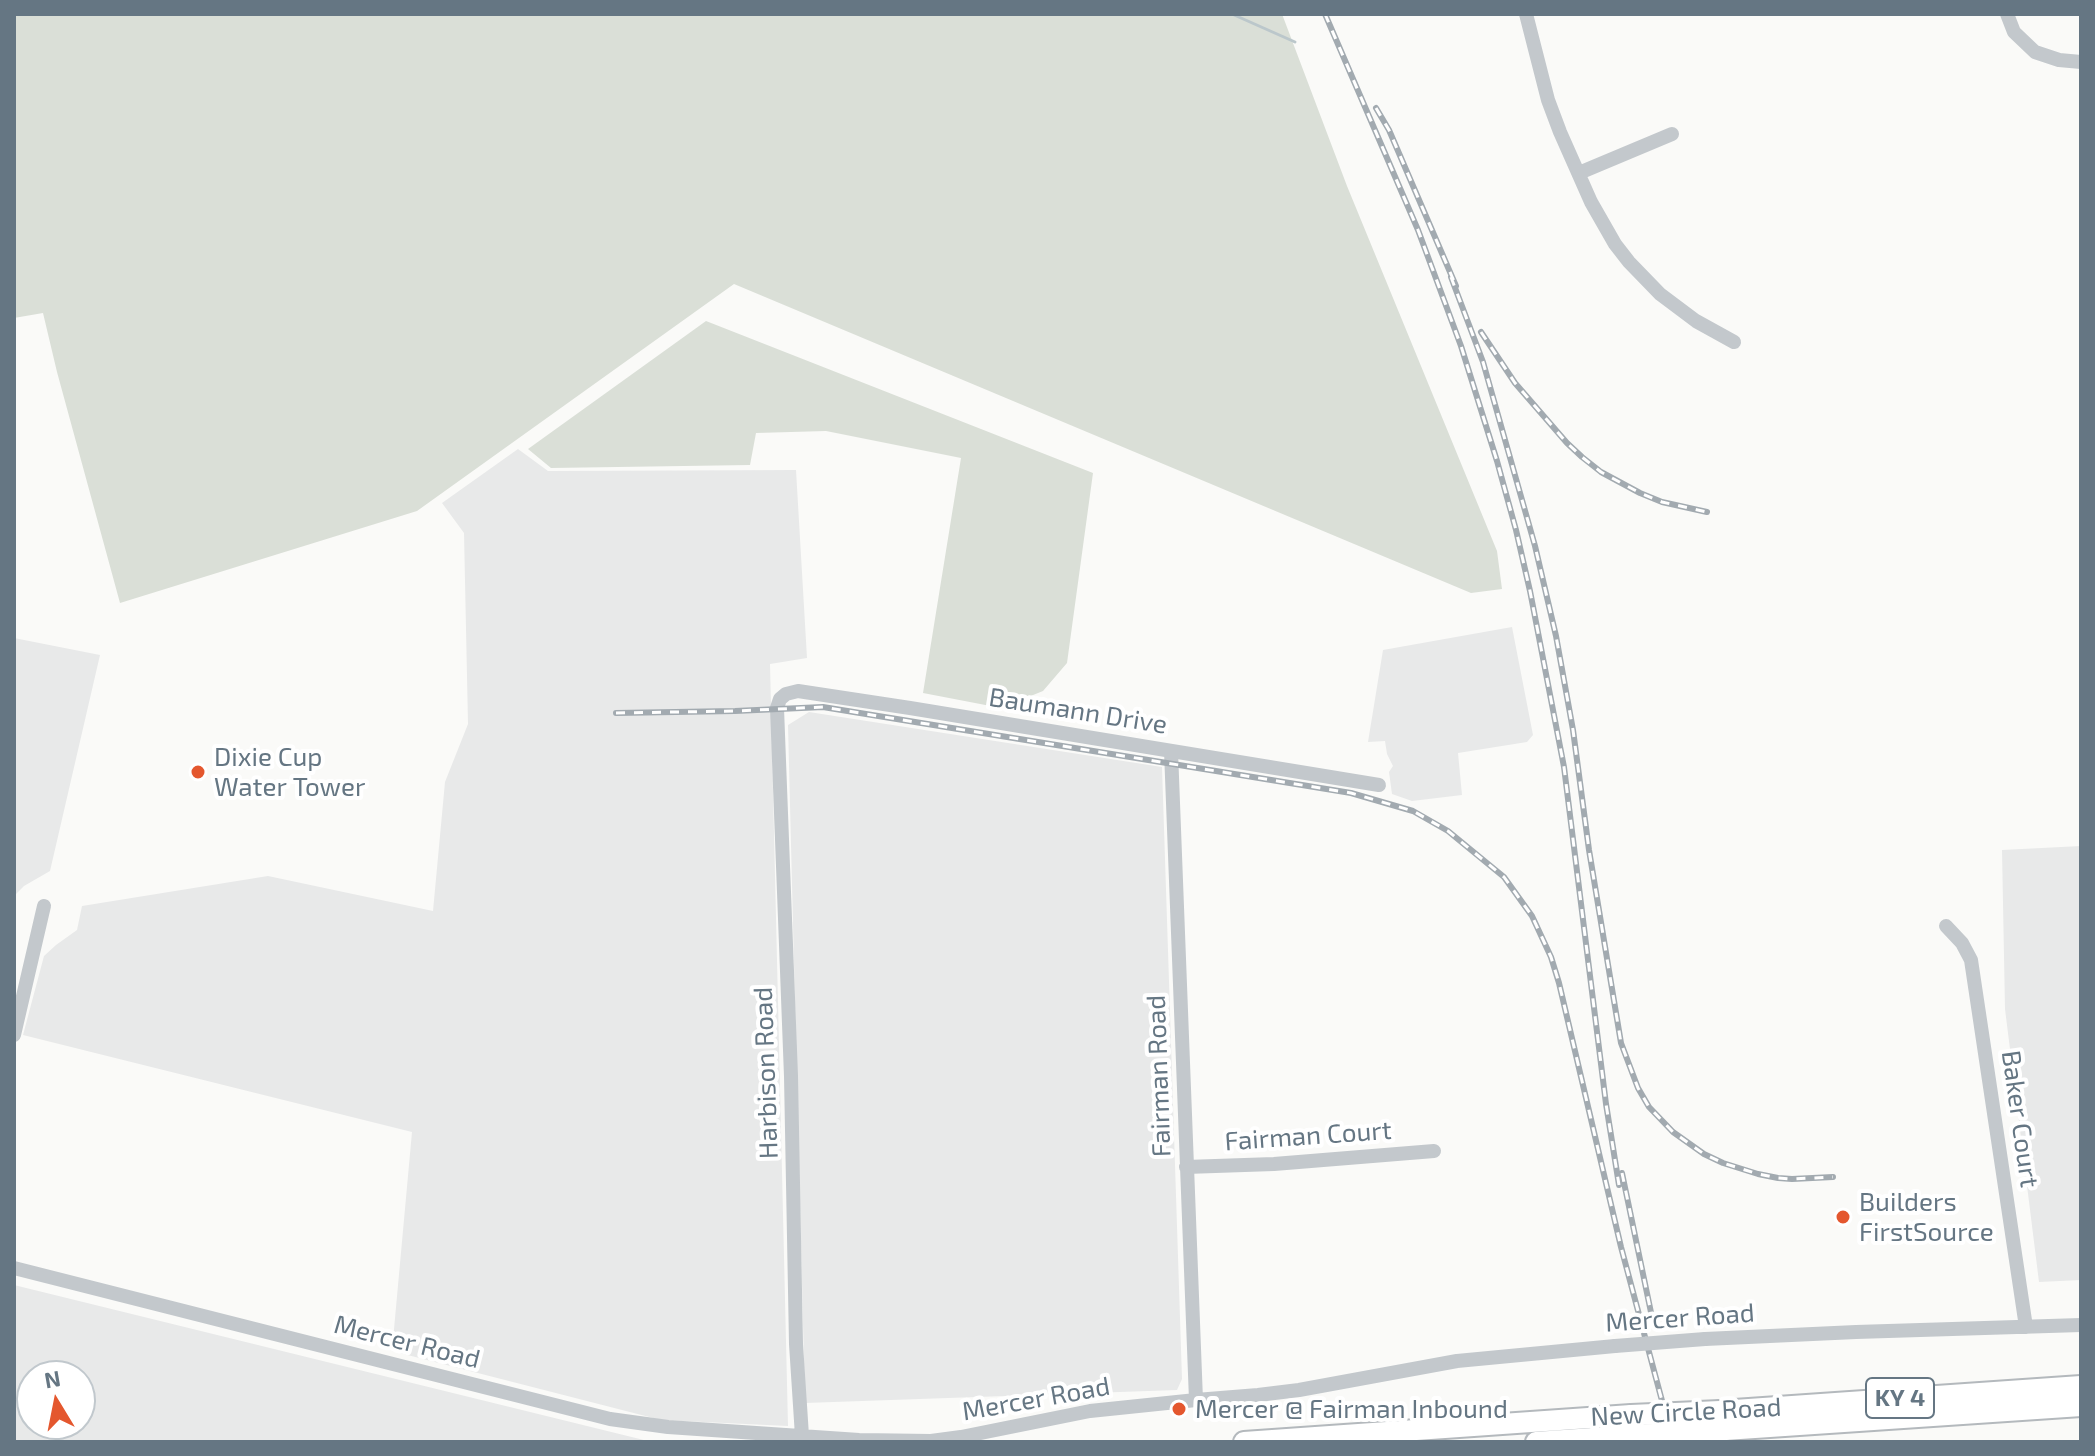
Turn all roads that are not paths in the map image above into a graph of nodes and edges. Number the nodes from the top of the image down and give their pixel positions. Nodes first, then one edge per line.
1 (1526, 14) edge
2 (2007, 14) edge
3 (2081, 62) edge
4 (1672, 134) dead end
5 (1579, 173) junction
6 (1734, 342) dead end
7 (777, 708) joint
8 (1171, 751) junction
9 (1379, 785) dead end
10 (44, 906) dead end
11 (1946, 926) dead end
12 (14, 1035) edge
13 (1434, 1151) dead end
14 (1186, 1167) junction
15 (14, 1268) edge
16 (2081, 1325) edge
17 (2026, 1327) junction
18 (2081, 1386) edge
19 (1196, 1400) junction
20 (2081, 1406) edge
21 (1723, 1420) junction
22 (802, 1436) junction
23 (1244, 1442) edge
24 (1536, 1442) edge

1 - 5 street
2 - 3 street
4 - 5 street
5 - 6 street
7 - 8 street, Baumann Drive
7 - 22 street, Harbison Road
8 - 9 street, Baumann Drive
8 - 14 street, Fairman Road
10 - 12 street
11 - 17 street, Baker Court
13 - 14 street, Fairman Court
14 - 19 street, Fairman Road
15 - 22 street, Mercer Road
16 - 17 street, Mercer Road
17 - 19 street, Mercer Road, bridge
18 - 21 highway, New Circle Road / KY 4
19 - 22 street, Mercer Road
20 - 21 highway, New Circle Road / KY 4
21 - 23 highway, New Circle Road / KY 4, bridge
21 - 24 highway, New Circle Road / KY 4, bridge

